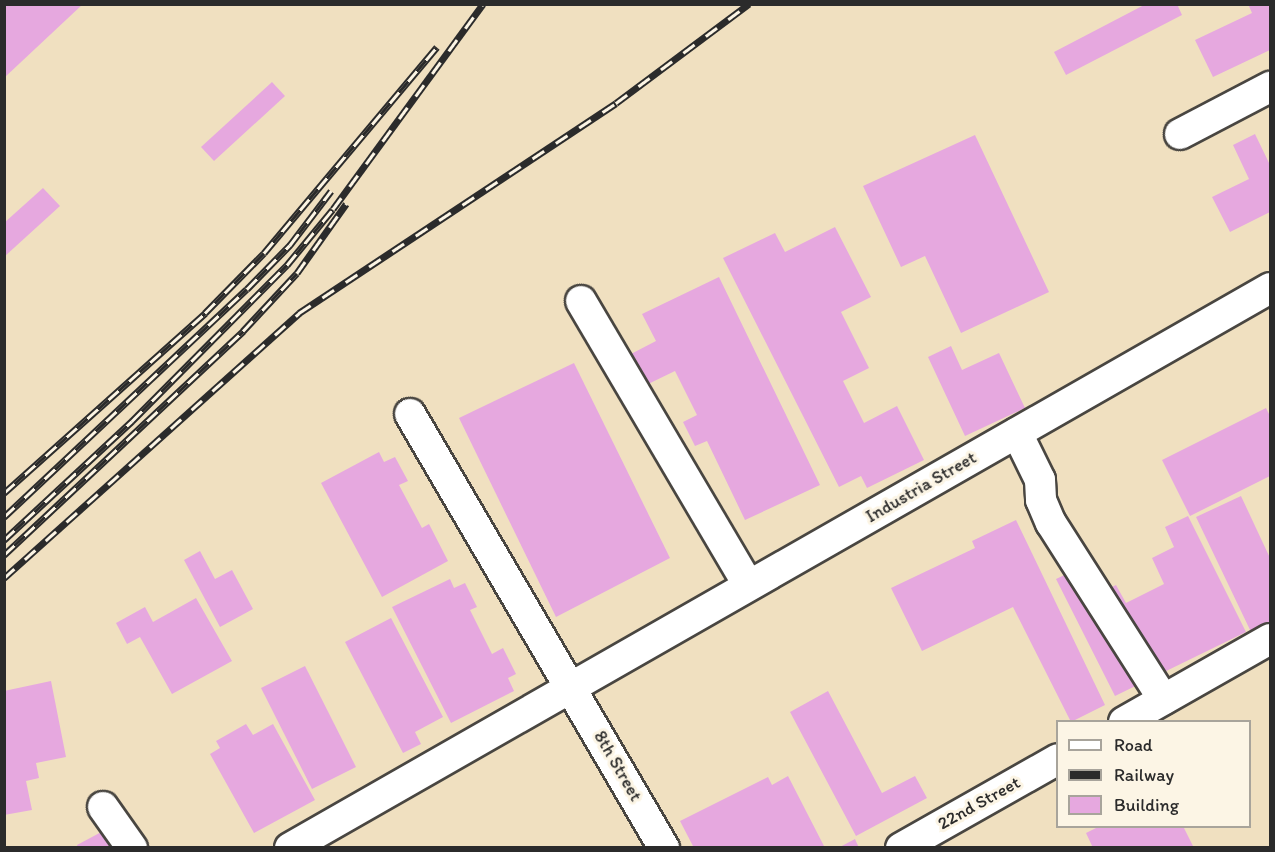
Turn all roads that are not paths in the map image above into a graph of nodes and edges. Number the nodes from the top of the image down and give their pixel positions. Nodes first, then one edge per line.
1 (1270, 87) edge
2 (1180, 134) dead end
3 (1270, 288) edge
4 (581, 301) dead end
5 (410, 414) dead end
6 (1017, 433) junction
7 (748, 585) junction
8 (1270, 639) edge
9 (571, 685) junction
10 (1163, 699) junction
11 (1127, 720) edge
12 (1056, 760) edge
13 (103, 807) dead end
14 (132, 848) edge
15 (290, 848) edge
16 (664, 848) edge
17 (901, 848) edge

1 - 2 lane
3 - 6 lane, Industria Street
4 - 7 lane
5 - 9 lane, 8th Street
6 - 7 lane, Industria Street
6 - 10 lane
7 - 9 lane, Industria Street
8 - 10 lane
9 - 15 lane, Industria Street
9 - 16 lane, 8th Street
10 - 11 lane
12 - 17 lane, 22nd Street
13 - 14 lane

